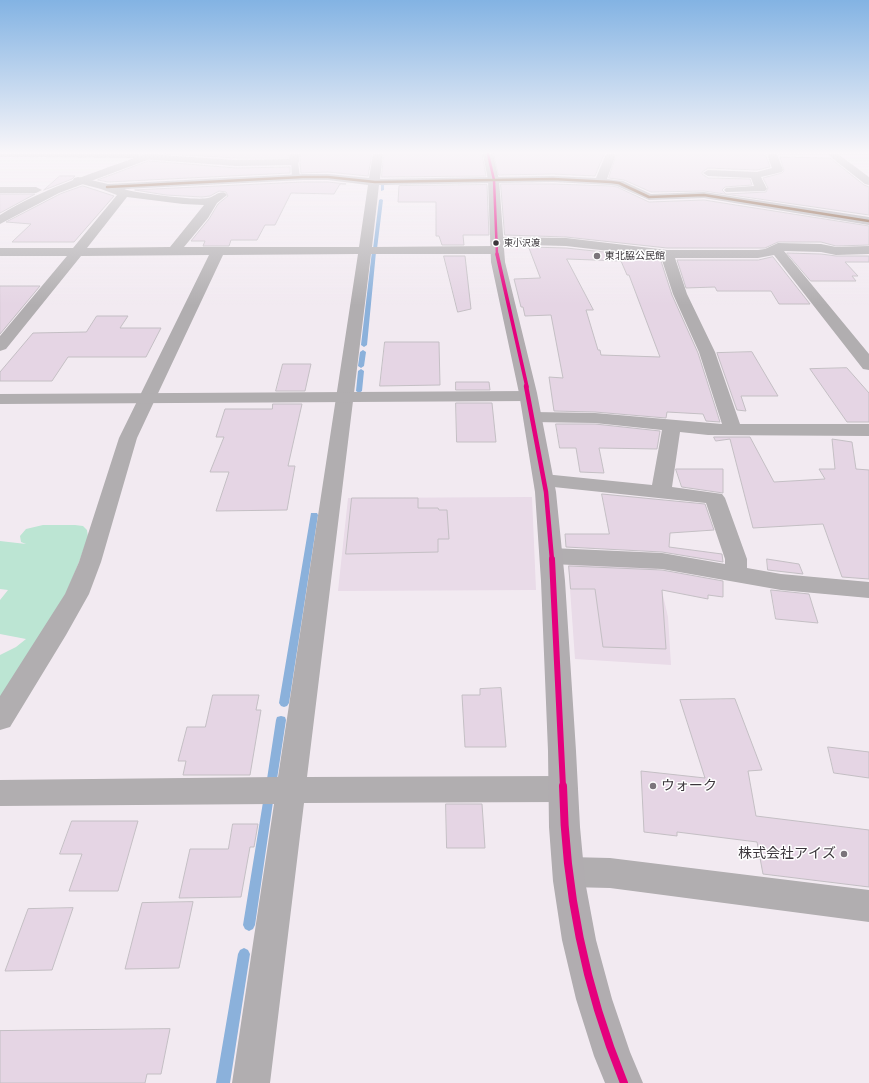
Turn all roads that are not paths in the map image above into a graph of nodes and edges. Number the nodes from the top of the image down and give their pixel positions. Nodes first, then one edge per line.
1 (20, 205) edge
2 (115, 205) edge
3 (210, 205) edge
4 (372, 205) edge
5 (495, 205) edge
6 (759, 205) edge
7 (0, 220) edge
8 (869, 221) edge
9 (496, 246) junction
10 (772, 250) junction
11 (869, 250) edge
12 (218, 251) junction
13 (365, 251) junction
14 (0, 252) edge
15 (77, 252) junction
16 (173, 252) junction
17 (667, 254) junction
18 (0, 346) edge
19 (869, 365) edge
20 (345, 397) junction
21 (148, 398) junction
22 (0, 399) edge
23 (531, 406) junction
24 (671, 425) junction
25 (733, 429) junction
26 (869, 430) edge
27 (544, 480) junction
28 (661, 492) junction
29 (552, 556) junction
30 (736, 574) junction
31 (869, 590) edge
32 (0, 719) edge
33 (563, 789) junction
34 (291, 790) junction
35 (0, 794) edge
36 (569, 872) junction
37 (869, 906) edge
38 (251, 1083) edge
39 (624, 1083) edge

1 - 7 street
2 - 15 street
3 - 16 street
4 - 13 street
5 - 9 main road
6 - 8 street
9 - 13 street
9 - 17 street
9 - 23 main road
10 - 11 street
10 - 17 street
10 - 19 street
12 - 13 street
12 - 16 street
12 - 21 street
13 - 20 street
14 - 15 street
15 - 16 street
15 - 18 street
17 - 25 street
20 - 21 street
20 - 23 street
20 - 34 street
21 - 22 street
21 - 32 street
23 - 24 street
23 - 27 main road
24 - 25 street
24 - 28 street
25 - 26 street
27 - 28 street
27 - 29 main road
28 - 30 street
29 - 30 street
29 - 33 main road
30 - 31 street
33 - 34 street
33 - 36 main road
34 - 35 street
34 - 38 street
36 - 37 street
36 - 39 main road

